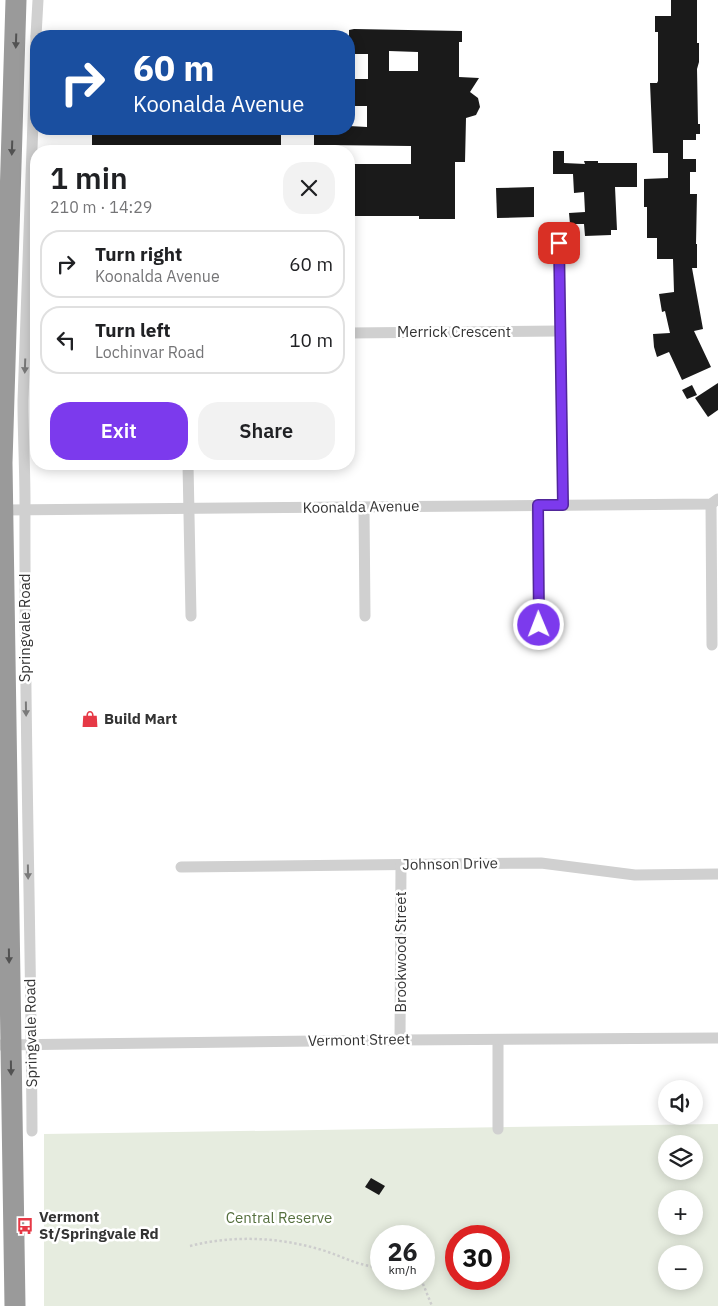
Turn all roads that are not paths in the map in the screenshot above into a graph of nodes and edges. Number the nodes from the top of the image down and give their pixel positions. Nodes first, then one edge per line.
1 (16, 0) edge
2 (38, 0) edge
3 (36, 30) edge
4 (7, 82) edge
5 (13, 115) junction
6 (30, 123) edge
7 (30, 225) edge
8 (559, 243) dead end
9 (559, 331) junction
10 (355, 333) edge
11 (188, 470) edge
12 (714, 501) edge
13 (538, 505) junction
14 (563, 505) junction
15 (364, 508) junction
16 (188, 509) junction
17 (3, 510) junction
18 (25, 510) junction
19 (2, 590) edge
20 (190, 616) dead end
21 (366, 616) dead end
22 (539, 625) dead end
23 (712, 645) dead end
24 (401, 865) junction
25 (180, 867) dead end
26 (718, 874) edge
27 (5, 1002) edge
28 (718, 1038) edge
29 (400, 1040) junction
30 (498, 1040) junction
31 (14, 1044) edge
32 (498, 1129) dead end
33 (32, 1131) dead end
34 (15, 1306) edge

1 -> 4 highway, Springvale Road
2 - 3 street, Springvale Road
4 - 5 highway, Springvale Road
5 - 6 street
5 -> 17 highway, Springvale Road
7 -> 18 street, Springvale Road
8 - 9 street
9 - 10 street, Merrick Crescent
9 - 14 street
11 - 16 street
12 - 14 street, Koonalda Avenue
12 - 23 street
13 - 14 street, Koonalda Avenue
13 - 15 street, Koonalda Avenue
13 - 22 street
15 - 16 street, Koonalda Avenue
15 - 21 street
16 - 18 street, Koonalda Avenue
16 - 20 street
17 - 18 street, Koonalda Avenue
17 - 19 highway, Springvale Road
18 -> 31 street, Springvale Road
19 -> 27 highway, Springvale Road
24 - 25 street, Johnson Drive
24 - 26 street, Johnson Drive
24 - 29 street, Brookwood Street
27 - 31 highway, Springvale Road
28 - 30 street, Vermont Street
29 - 30 street, Vermont Street
29 - 31 street, Vermont Street
30 - 32 street
31 - 33 street, Springvale Road
31 -> 34 highway, Springvale Road

